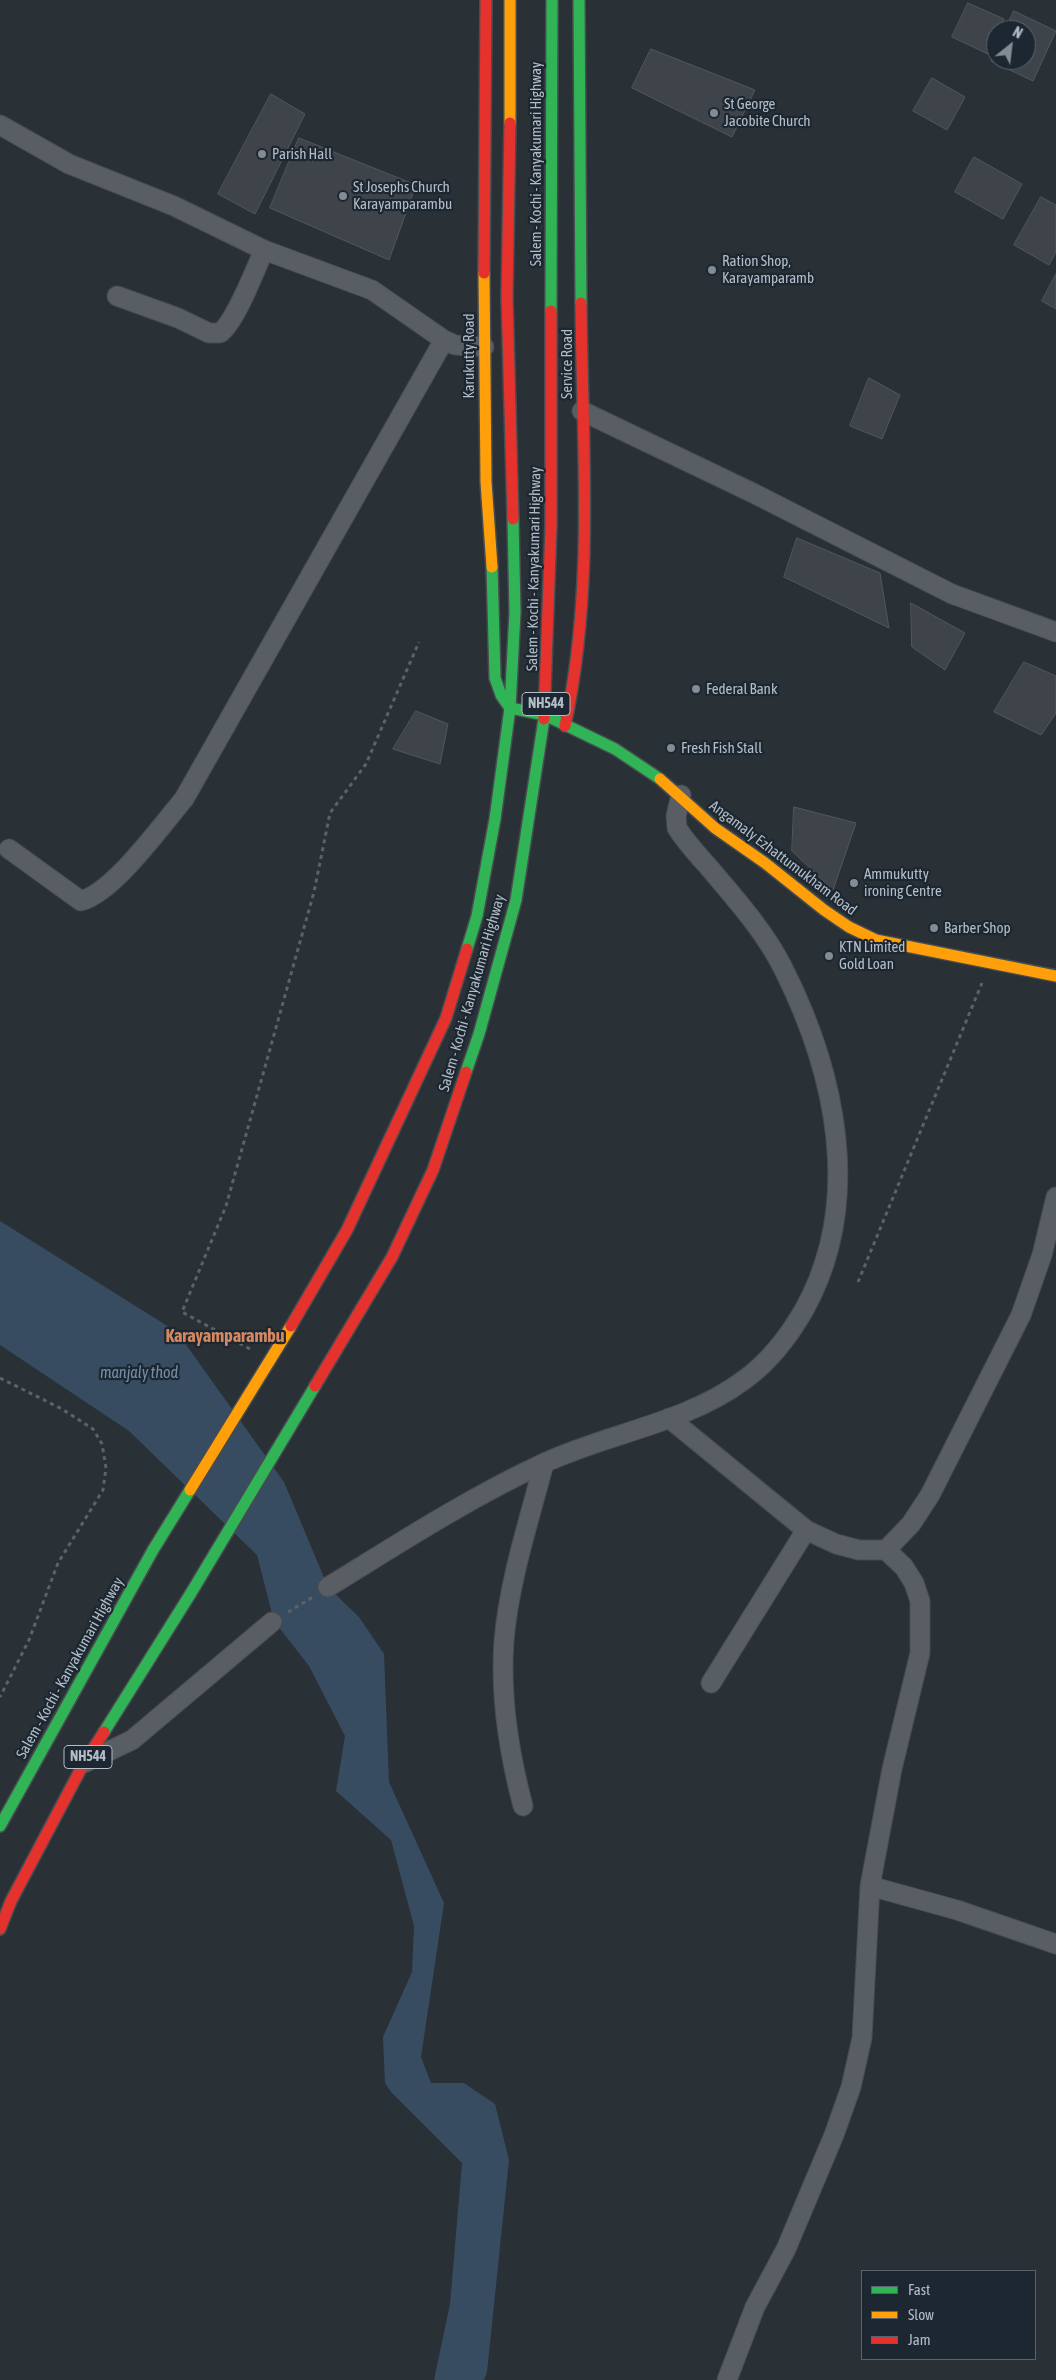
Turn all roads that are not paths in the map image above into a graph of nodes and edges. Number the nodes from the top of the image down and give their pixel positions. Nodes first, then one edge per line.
1 (486, 0) edge
2 (510, 0) edge
3 (552, 0) edge
4 (579, 0) edge
5 (0, 125) edge
6 (264, 250) junction
7 (117, 296) dead end
8 (444, 340) junction
9 (484, 347) junction
10 (582, 411) junction
11 (1056, 632) edge
12 (510, 708) junction
13 (545, 715) junction
14 (565, 726) junction
15 (681, 795) junction
16 (9, 849) dead end
17 (1056, 976) edge
18 (1056, 1197) edge
19 (669, 1418) junction
20 (544, 1463) junction
21 (806, 1530) junction
22 (886, 1550) junction
23 (328, 1587) road end
24 (272, 1622) road end
25 (711, 1683) dead end
26 (84, 1763) junction
27 (523, 1806) dead end
28 (0, 1826) edge
29 (870, 1886) junction
30 (0, 1929) edge
31 (1056, 1944) edge
32 (727, 2380) edge

1 - 9 main road, Karukutty Road
2 - 12 main road, Salem - Kochi - Kanyakumari Highway / NH544
3 - 13 main road, Salem - Kochi - Kanyakumari Highway / NH544
4 - 10 main road, Service Road
5 - 6 street
6 - 7 street
6 - 8 street
8 - 9 street
8 - 16 street
9 - 12 main road, Karukutty Road
10 - 11 street
10 - 14 main road, Service Road
12 - 13 main road, Angamaly Ezhattumukham Road
12 - 28 main road, Salem - Kochi - Kanyakumari Highway / NH544
13 - 14 main road, Angamaly Ezhattumukham Road
13 - 26 main road, Salem - Kochi - Kanyakumari Highway / NH544
14 - 15 main road, Angamaly Ezhattumukham Road
15 - 17 main road, Angamaly Ezhattumukham Road
15 - 19 street
18 - 22 street
19 - 20 street
19 - 21 street
20 - 23 street
20 - 27 street
21 - 22 street
21 - 25 street
22 - 29 street
24 - 26 street
26 - 30 main road, NH544
29 - 31 street
29 - 32 street

